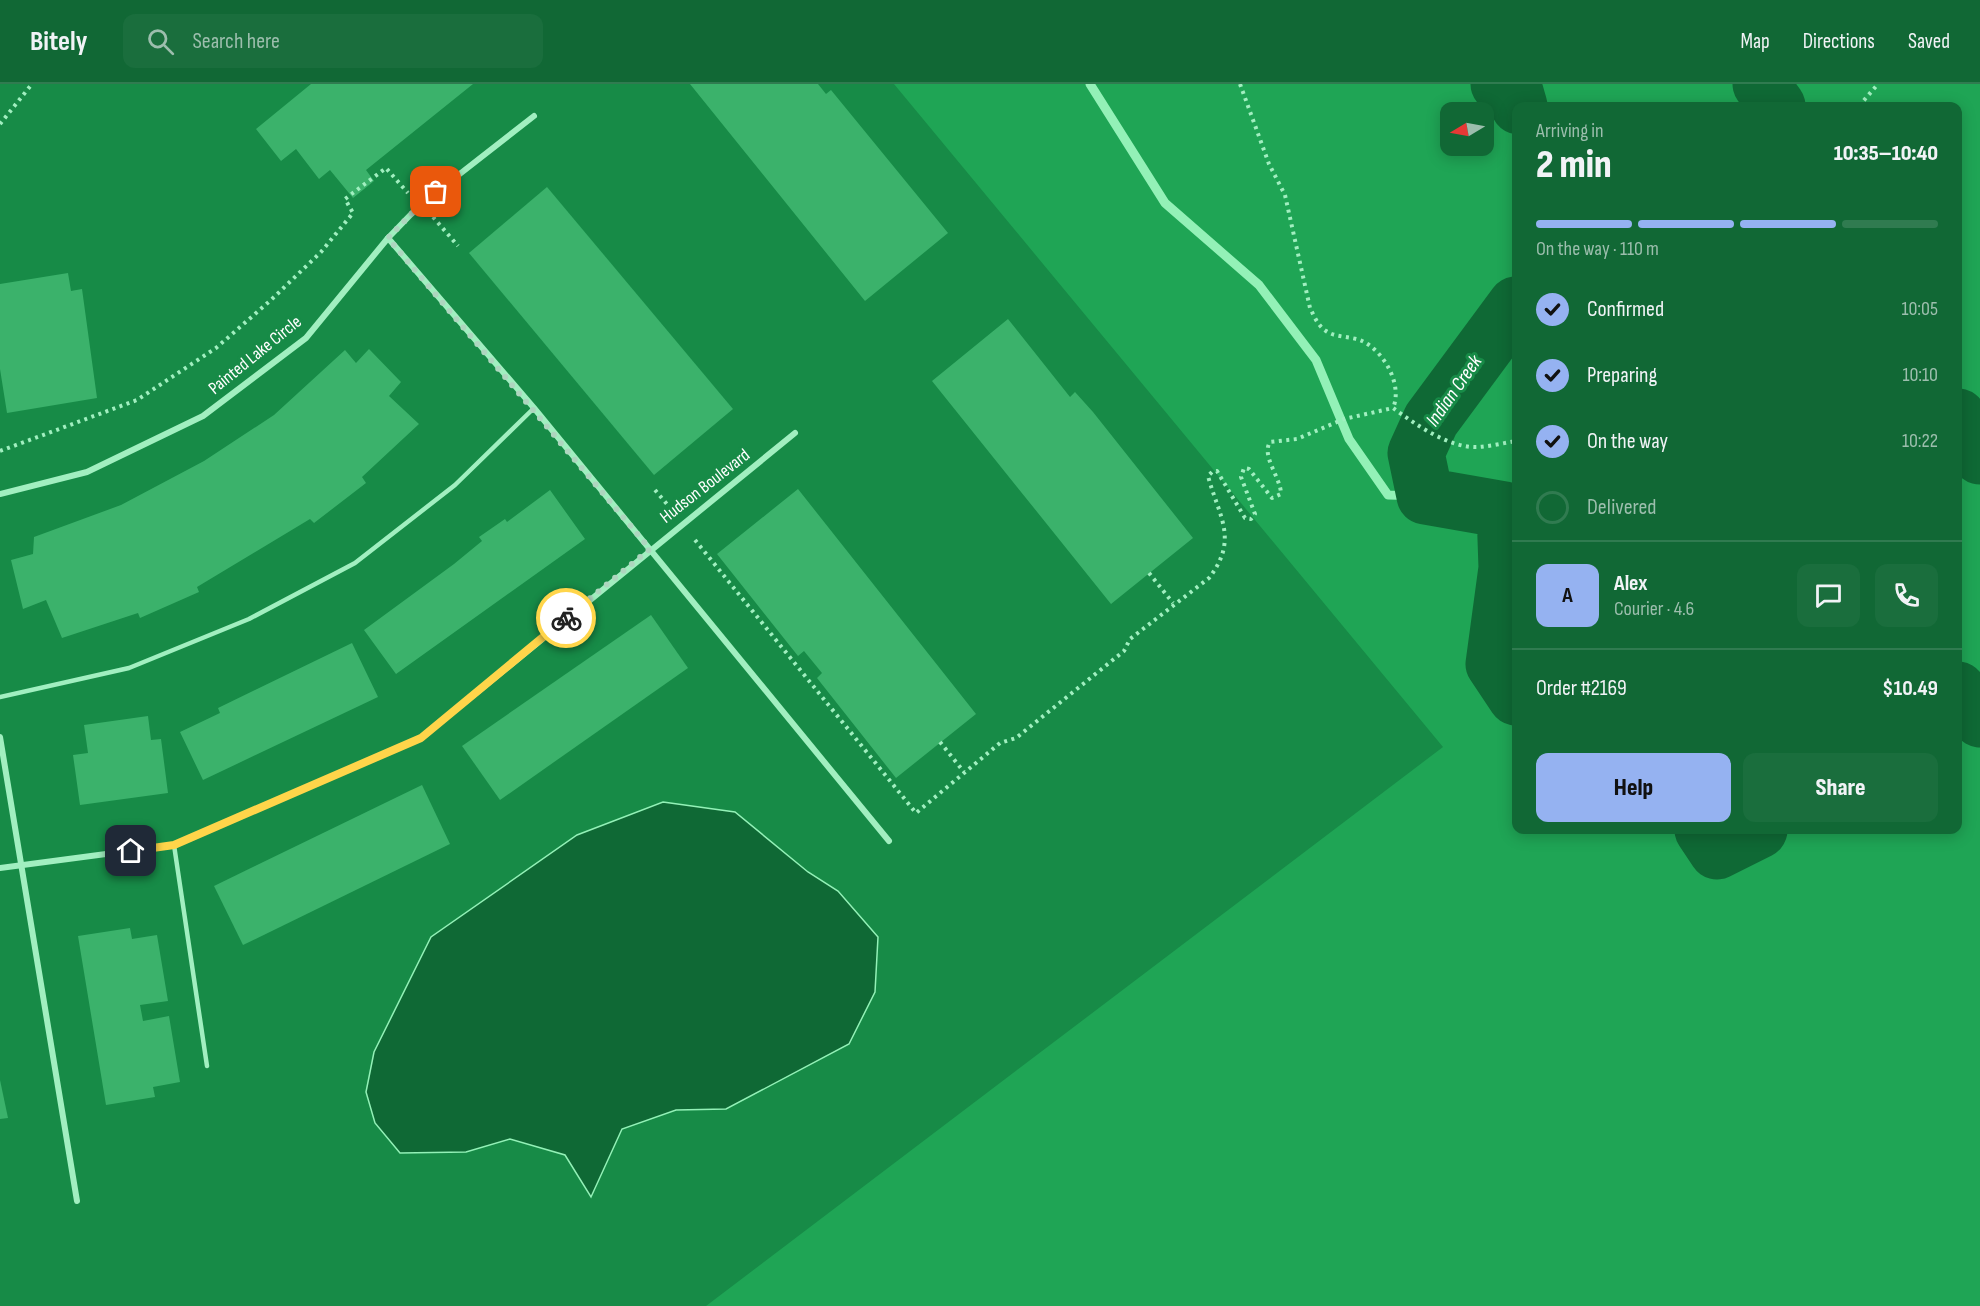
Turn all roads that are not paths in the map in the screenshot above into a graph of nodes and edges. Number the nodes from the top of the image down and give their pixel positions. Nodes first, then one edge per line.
1 (534, 116) dead end
2 (388, 238) junction
3 (534, 408) junction
4 (795, 433) dead end
5 (0, 494) edge
6 (650, 549) junction
7 (0, 698) edge
8 (0, 737) edge
9 (889, 841) dead end
10 (174, 845) junction
11 (21, 865) junction
12 (0, 868) edge
13 (207, 1066) dead end
14 (77, 1201) dead end

1 - 2 street, Painted Lake Circle
2 - 3 street
2 - 5 street, Painted Lake Circle
3 - 6 street
3 - 7 lane
4 - 6 street, Hudson Boulevard
6 - 9 street
6 - 10 street, Hudson Boulevard
8 - 11 street
10 - 11 street, Hudson Boulevard
10 - 13 lane
11 - 12 street, Hudson Boulevard
11 - 14 street

